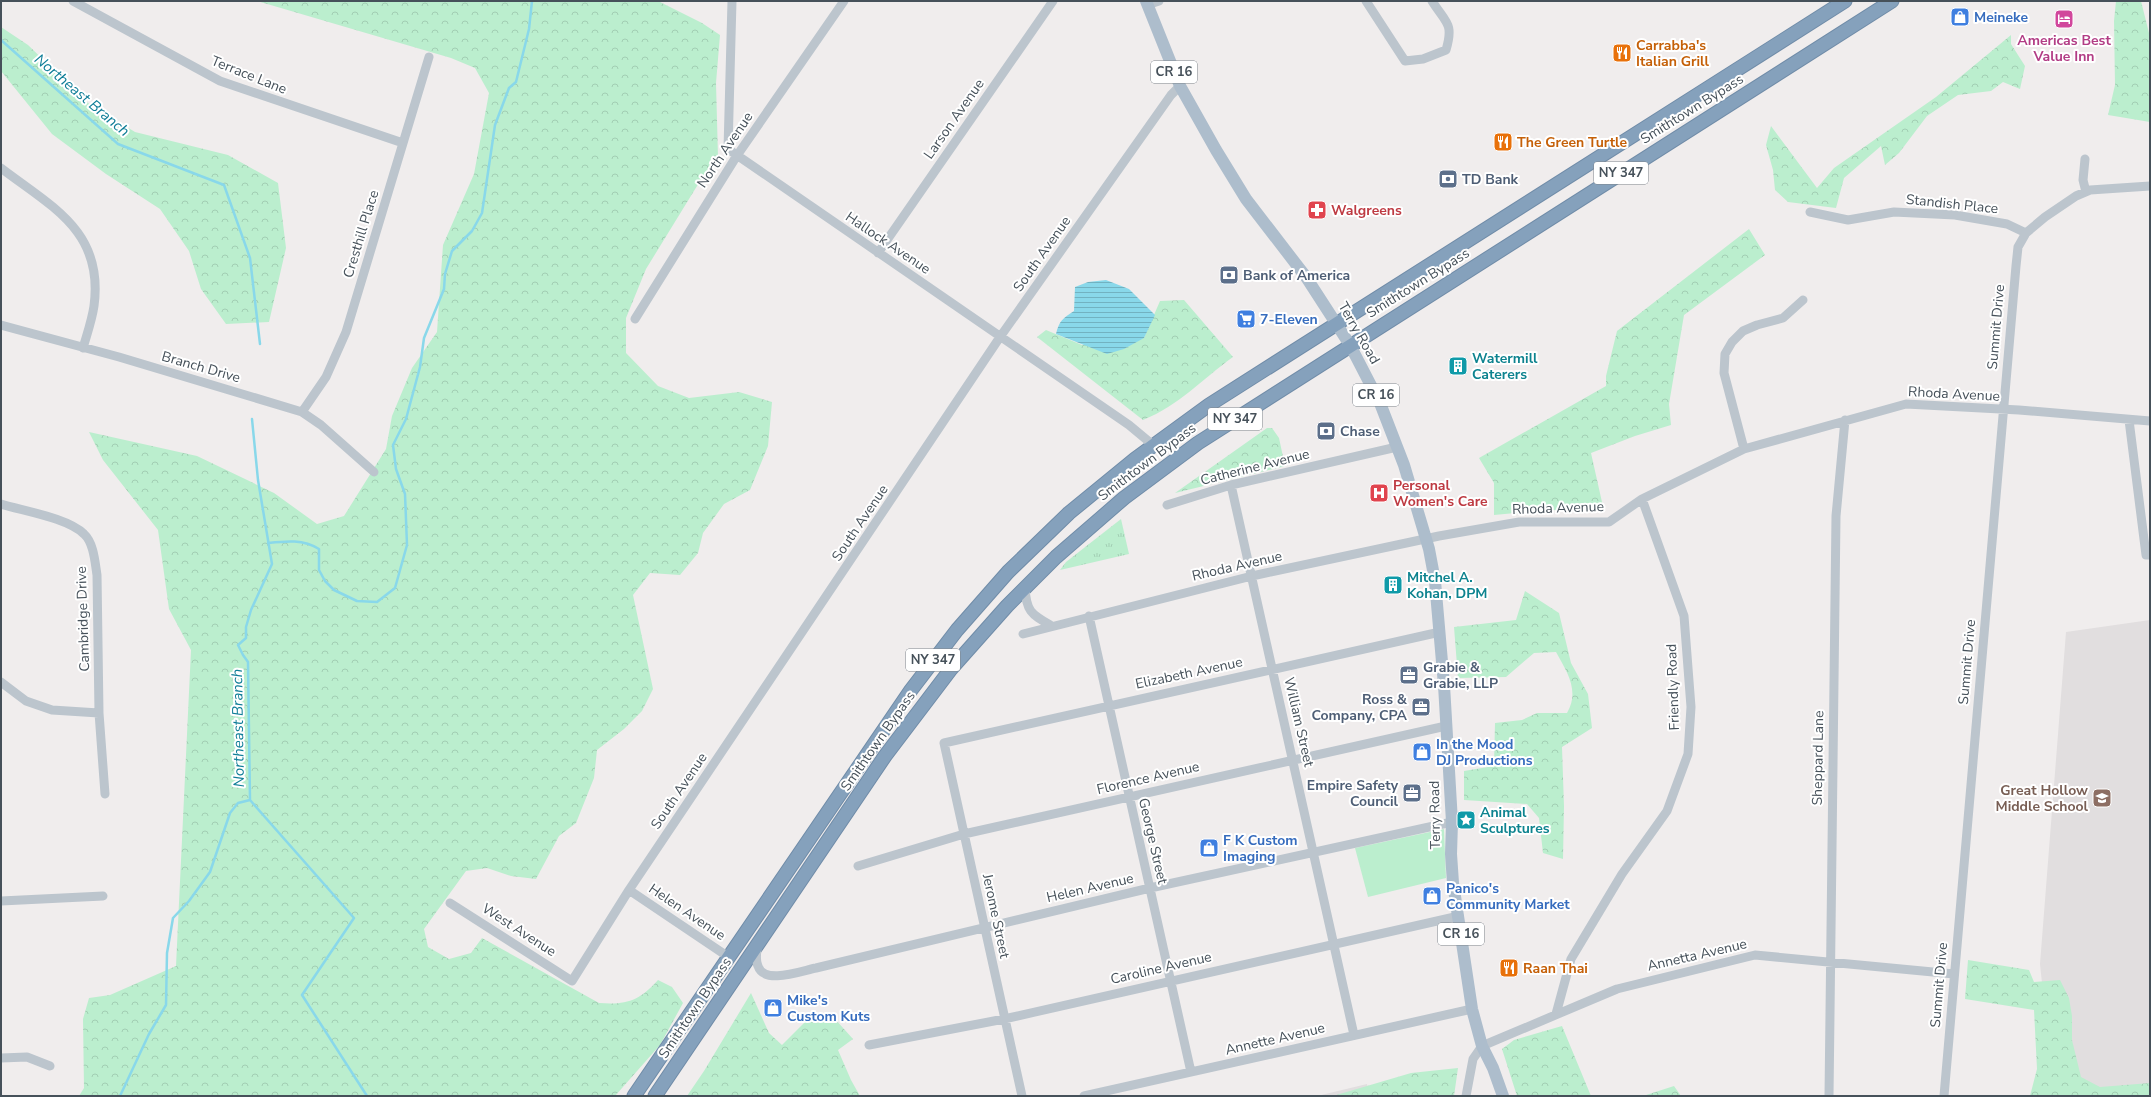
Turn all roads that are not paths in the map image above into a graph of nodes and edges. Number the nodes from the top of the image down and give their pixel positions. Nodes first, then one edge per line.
1 (73, 1) edge
2 (732, 1) edge
3 (844, 1) edge
4 (1052, 1) edge
5 (1159, 1) edge
6 (1366, 1) edge
7 (1432, 1) edge
8 (1845, 1) edge
9 (1892, 1) edge
10 (1146, 3) edge
11 (429, 57) dead end
12 (1180, 86) junction
13 (402, 144) junction
14 (736, 156) junction
15 (2085, 159) dead end
16 (1, 168) edge
17 (2150, 186) edge
18 (2086, 192) junction
19 (1810, 212) dead end
20 (2026, 233) junction
21 (878, 253) junction
22 (1803, 300) dead end
23 (635, 319) dead end
24 (1337, 324) junction
25 (1, 325) edge
26 (1000, 337) junction
27 (1350, 346) junction
28 (83, 348) junction
29 (2003, 410) junction
30 (302, 412) junction
31 (1845, 420) junction
32 (2128, 420) junction
33 (2150, 421) edge
34 (1153, 445) junction
35 (1397, 447) junction
36 (1744, 448) junction
37 (374, 472) dead end
38 (1231, 485) junction
39 (1642, 500) junction
40 (1, 504) edge
41 (1167, 505) dead end
42 (1426, 539) junction
43 (2148, 555) edge
44 (1252, 576) junction
45 (1025, 587) junction
46 (1089, 616) junction
47 (1050, 625) junction
48 (1440, 632) junction
49 (1023, 634) dead end
50 (1273, 669) junction
51 (1, 682) edge
52 (1108, 705) junction
53 (99, 713) junction
54 (1446, 726) junction
55 (944, 743) joint
56 (1294, 760) junction
57 (105, 794) dead end
58 (1129, 797) junction
59 (1452, 822) junction
60 (964, 834) junction
61 (1314, 852) junction
62 (858, 866) dead end
63 (1150, 888) junction
64 (628, 890) junction
65 (103, 896) dead end
66 (1, 901) edge
67 (450, 903) dead end
68 (1459, 916) junction
69 (984, 927) junction
70 (1334, 943) junction
71 (757, 947) junction
72 (730, 958) junction
73 (1830, 963) junction
74 (1954, 974) junction
75 (1170, 980) junction
76 (572, 981) joint
77 (1472, 1009) junction
78 (1556, 1014) junction
79 (1004, 1019) junction
80 (1354, 1035) junction
81 (869, 1045) dead end
82 (1482, 1046) junction
83 (1, 1058) edge
84 (50, 1066) dead end
85 (1191, 1072) junction
86 (634, 1096) edge
87 (655, 1096) edge
88 (1022, 1096) edge
89 (1084, 1096) edge
90 (1466, 1096) edge
91 (1503, 1096) edge
92 (1829, 1096) edge
93 (1944, 1096) edge

1 - 13 street, Terrace Lane
2 - 14 street
3 - 14 street, North Avenue
4 - 21 street, Larson Avenue
5 - 10 street
6 - 7 street
8 - 24 highway, Smithtown Bypass / NY 347
9 - 27 highway, Smithtown Bypass / NY 347
10 - 12 main road, Terry Road / CR 16
11 - 13 street, Cresthill Place
12 - 24 main road, Terry Road / CR 16
12 - 26 street, South Avenue
13 - 30 street, Cresthill Place
14 - 21 street, Hallock Avenue
14 - 23 street, North Avenue
15 - 18 street
16 - 28 street
17 - 18 street
18 - 20 street
19 - 20 street, Standish Place
20 - 29 street, Summit Drive
21 - 26 street, Hallock Avenue
22 - 36 street
24 - 27 main road, Terry Road / CR 16
24 - 34 highway, Smithtown Bypass / NY 347
25 - 28 street, Branch Drive
26 - 34 street, Hallock Avenue
26 - 64 street, South Avenue
27 - 35 main road, Terry Road / CR 16
27 - 45 highway, Smithtown Bypass / NY 347
28 - 30 street, Branch Drive
29 - 31 street, Rhoda Avenue
29 - 32 street, Rhoda Avenue
29 - 74 street, Summit Drive
30 - 37 street, Branch Drive
31 - 36 street, Rhoda Avenue
31 - 73 street, Sheppard Lane
32 - 33 street, Rhoda Avenue
32 - 43 street
34 - 72 highway, Smithtown Bypass / NY 347
35 - 38 street, Catherine Avenue
35 - 42 main road, Terry Road / CR 16
36 - 39 street, Rhoda Avenue
38 - 41 street, Catherine Avenue
38 - 44 street, William Street
39 - 42 street, Rhoda Avenue
39 - 78 street, Friendly Road
40 - 53 street, Cambridge Drive
42 - 44 street, Rhoda Avenue
42 - 48 main road, Terry Road / CR 16
44 - 46 street, Rhoda Avenue
44 - 50 street, William Street
45 - 47 street
45 - 71 highway, Smithtown Bypass / NY 347
46 - 47 street, Rhoda Avenue
46 - 52 street, George Street
47 - 49 street, Rhoda Avenue
48 - 50 street, Elizabeth Avenue
48 - 54 main road, Terry Road / CR 16
50 - 52 street, Elizabeth Avenue
50 - 56 street, William Street
51 - 53 street
52 - 55 street, Elizabeth Avenue
52 - 58 street, George Street
53 - 57 street, Cambridge Drive
54 - 56 street, Florence Avenue
54 - 59 main road, Terry Road / CR 16
55 - 60 street, Jerome Street
56 - 58 street, Florence Avenue
56 - 61 street, William Street
58 - 60 street, Florence Avenue
58 - 63 street, George Street
59 - 61 street, Helen Avenue
59 - 68 main road, Terry Road / CR 16
60 - 62 street, Florence Avenue
60 - 69 street, Jerome Street
61 - 63 street, Helen Avenue
61 - 70 street, William Street
63 - 69 street, Helen Avenue
63 - 75 street, George Street
64 - 72 street, Helen Avenue
64 - 76 street, South Avenue
65 - 66 street
67 - 76 street, West Avenue
68 - 70 street, Caroline Avenue
68 - 77 main road, Terry Road / CR 16
69 - 71 street, Helen Avenue
69 - 79 street, Jerome Street
70 - 75 street, Caroline Avenue
70 - 80 street, William Street
71 - 87 highway, Smithtown Bypass / NY 347
72 - 86 highway, Smithtown Bypass / NY 347
73 - 74 street, Annetta Avenue
73 - 78 street, Annetta Avenue
73 - 92 street, Sheppard Lane
74 - 93 street, Summit Drive
75 - 79 street, Caroline Avenue
75 - 85 street, George Street
77 - 80 street, Annette Avenue
77 - 82 main road, Terry Road / CR 16
78 - 82 street, Annetta Avenue
79 - 81 street, Caroline Avenue
79 - 88 street, Jerome Street
80 - 85 street, Annette Avenue
82 - 90 street
82 - 91 main road, CR 16
83 - 84 street
85 - 89 street, Annette Avenue

